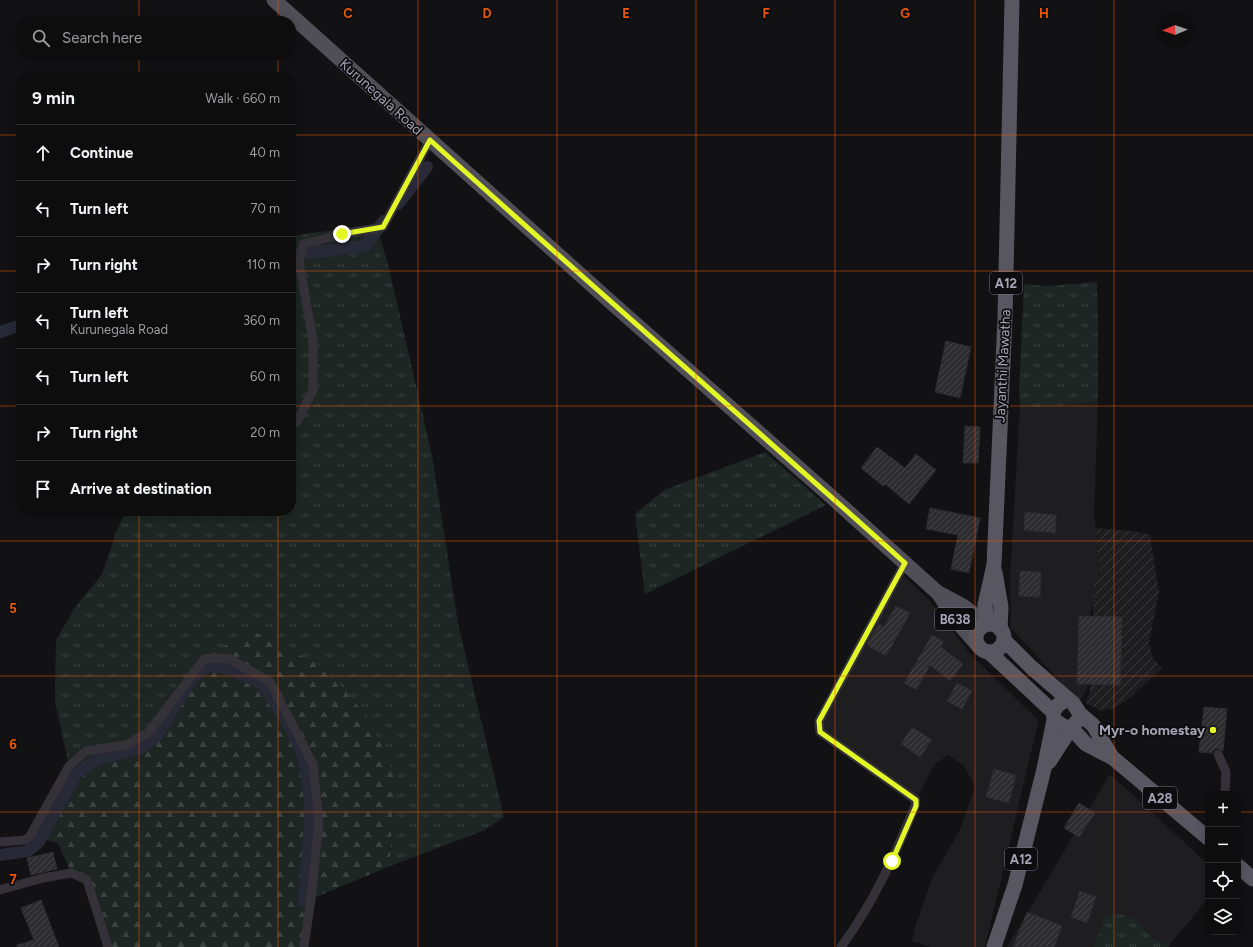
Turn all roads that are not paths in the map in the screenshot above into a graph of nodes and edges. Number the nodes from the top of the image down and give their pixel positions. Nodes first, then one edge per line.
1 (274, 0) edge
2 (1012, 0) edge
3 (292, 16) edge
4 (296, 20) edge
5 (430, 140) junction
6 (297, 422) dead end
7 (905, 563) junction
8 (937, 592) junction
9 (994, 630) junction
10 (976, 643) junction
11 (990, 653) junction
12 (1068, 699) junction
13 (1080, 714) junction
14 (1054, 716) junction
15 (1071, 728) junction
16 (1218, 754) dead end
17 (1113, 758) junction
18 (1044, 770) junction
19 (1225, 791) edge
20 (1205, 835) edge
21 (0, 842) edge
22 (1241, 869) edge
23 (1253, 879) edge
24 (0, 890) edge
25 (108, 947) edge
26 (304, 947) edge
27 (841, 947) edge
28 (994, 947) edge

1 - 3 main road, Kurunegala Road / B638
2 - 9 highway, Jayanthi Mawatha / A12
4 - 5 main road, Kurunegala Road / B638
5 - 6 street
5 - 7 main road, Kurunegala Road / B638
7 - 8 main road, Kurunegala Road / B638
7 - 27 street
8 - 9 main road, Kurunegala Road / B638
8 - 10 main road, Kurunegala Road / B638
9 - 10 highway
9 - 11 highway
9 - 12 highway
10 - 11 highway
11 - 14 highway
12 - 13 highway
12 - 14 highway
13 - 15 highway
13 - 17 highway, A28
14 - 15 highway
14 - 18 highway, A12
15 - 17 highway, A28
15 - 18 highway, A12
16 - 19 street
17 - 20 highway, A28
18 - 28 highway, A12
21 - 26 street
22 - 23 highway
24 - 25 street

